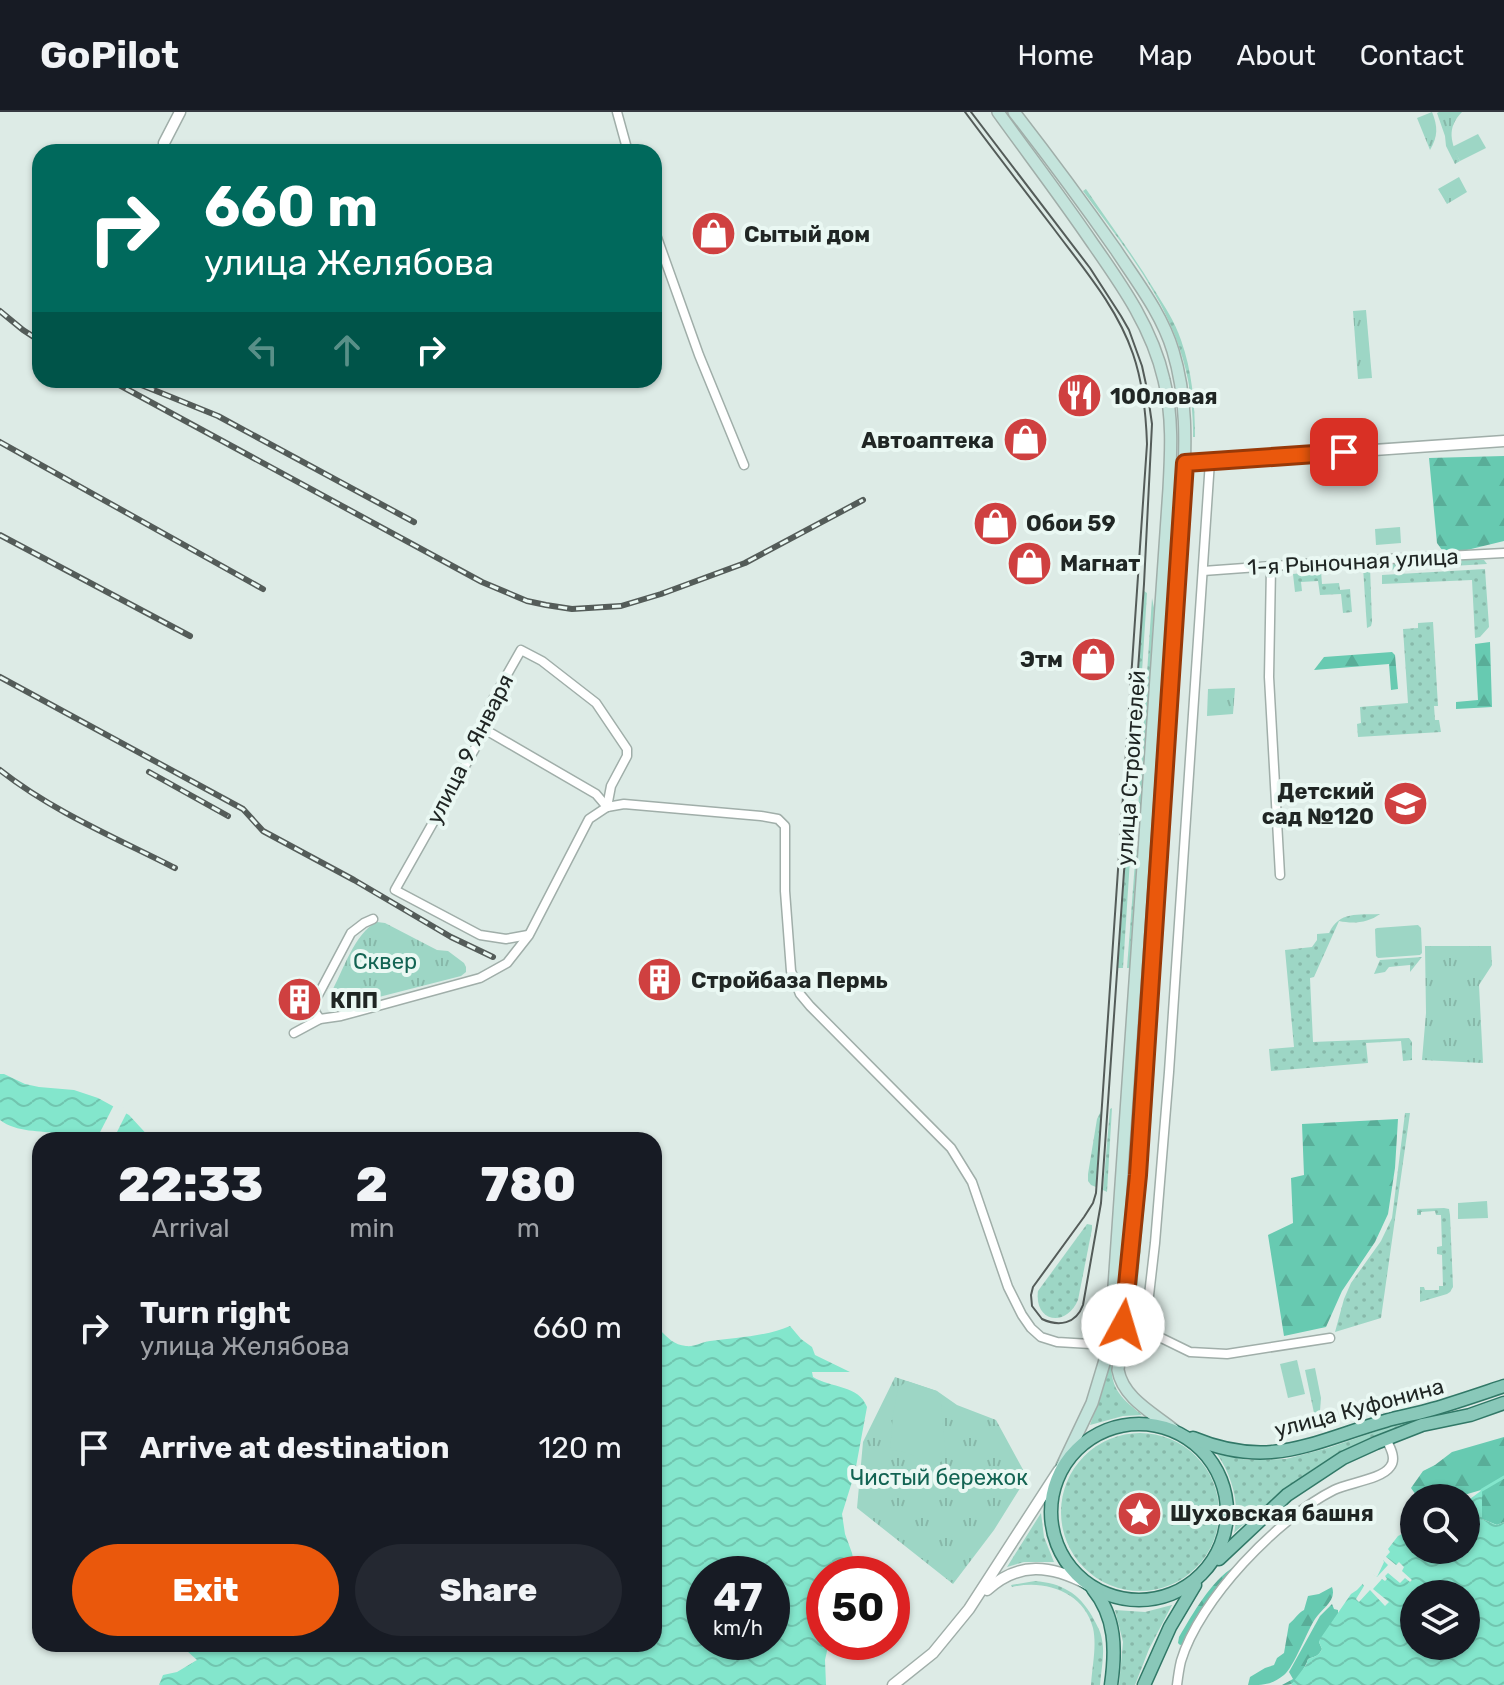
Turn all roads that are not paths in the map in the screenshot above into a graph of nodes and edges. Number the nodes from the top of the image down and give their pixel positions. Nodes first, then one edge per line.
1 (180, 112) edge
2 (617, 112) edge
3 (998, 112) edge
4 (1014, 112) edge
5 (164, 143) dead end
6 (626, 144) edge
7 (662, 251) edge
8 (1504, 441) edge
9 (1210, 461) junction
10 (1185, 463) junction
11 (744, 465) dead end
12 (1170, 467) junction
13 (1504, 553) edge
14 (1271, 567) junction
15 (1203, 571) junction
16 (484, 729) junction
17 (607, 807) junction
18 (1280, 875) dead end
19 (373, 919) dead end
20 (529, 935) junction
21 (320, 1019) junction
22 (294, 1033) dead end
23 (1123, 1325) junction
24 (1145, 1330) junction
25 (1330, 1338) dead end
26 (1107, 1345) junction
27 (1504, 1386) edge
28 (1504, 1403) edge
29 (1176, 1431) junction
30 (1386, 1439) junction
31 (1060, 1468) junction
32 (1202, 1574) junction
33 (1087, 1584) junction
34 (969, 1609) junction
35 (893, 1685) edge
36 (1111, 1685) edge
37 (1144, 1685) edge
38 (1177, 1685) edge

1 - 5 street
2 - 6 street
3 - 12 main road, улица Строителей
4 - 10 main road, улица Строителей
7 - 11 street
8 - 9 street
9 - 10 street
9 - 15 street
10 - 12 main road
10 - 23 main road, улица Строителей
12 - 26 main road, улица Строителей
13 - 14 street, 1-я Рыночная улица
14 - 15 street, 1-я Рыночная улица
14 - 18 street
15 - 24 street
16 - 17 street
16 - 17 street, улица 9 Января
16 - 20 street, улица 9 Января
17 - 20 street
17 - 26 street
19 - 21 street
20 - 21 street
21 - 22 street
23 - 24 street
23 - 29 main road, улица Строителей
24 - 25 street
26 - 31 main road, улица Строителей
27 - 29 main road, улица Куфонина
28 - 30 main road, улица Куфонина
29 - 31 main road
29 - 32 main road
30 - 32 main road, улица Куфонина
30 - 38 street
31 - 33 main road
31 - 34 street
32 - 33 main road
32 - 37 main road
33 - 34 street
33 - 36 main road
34 - 35 street

